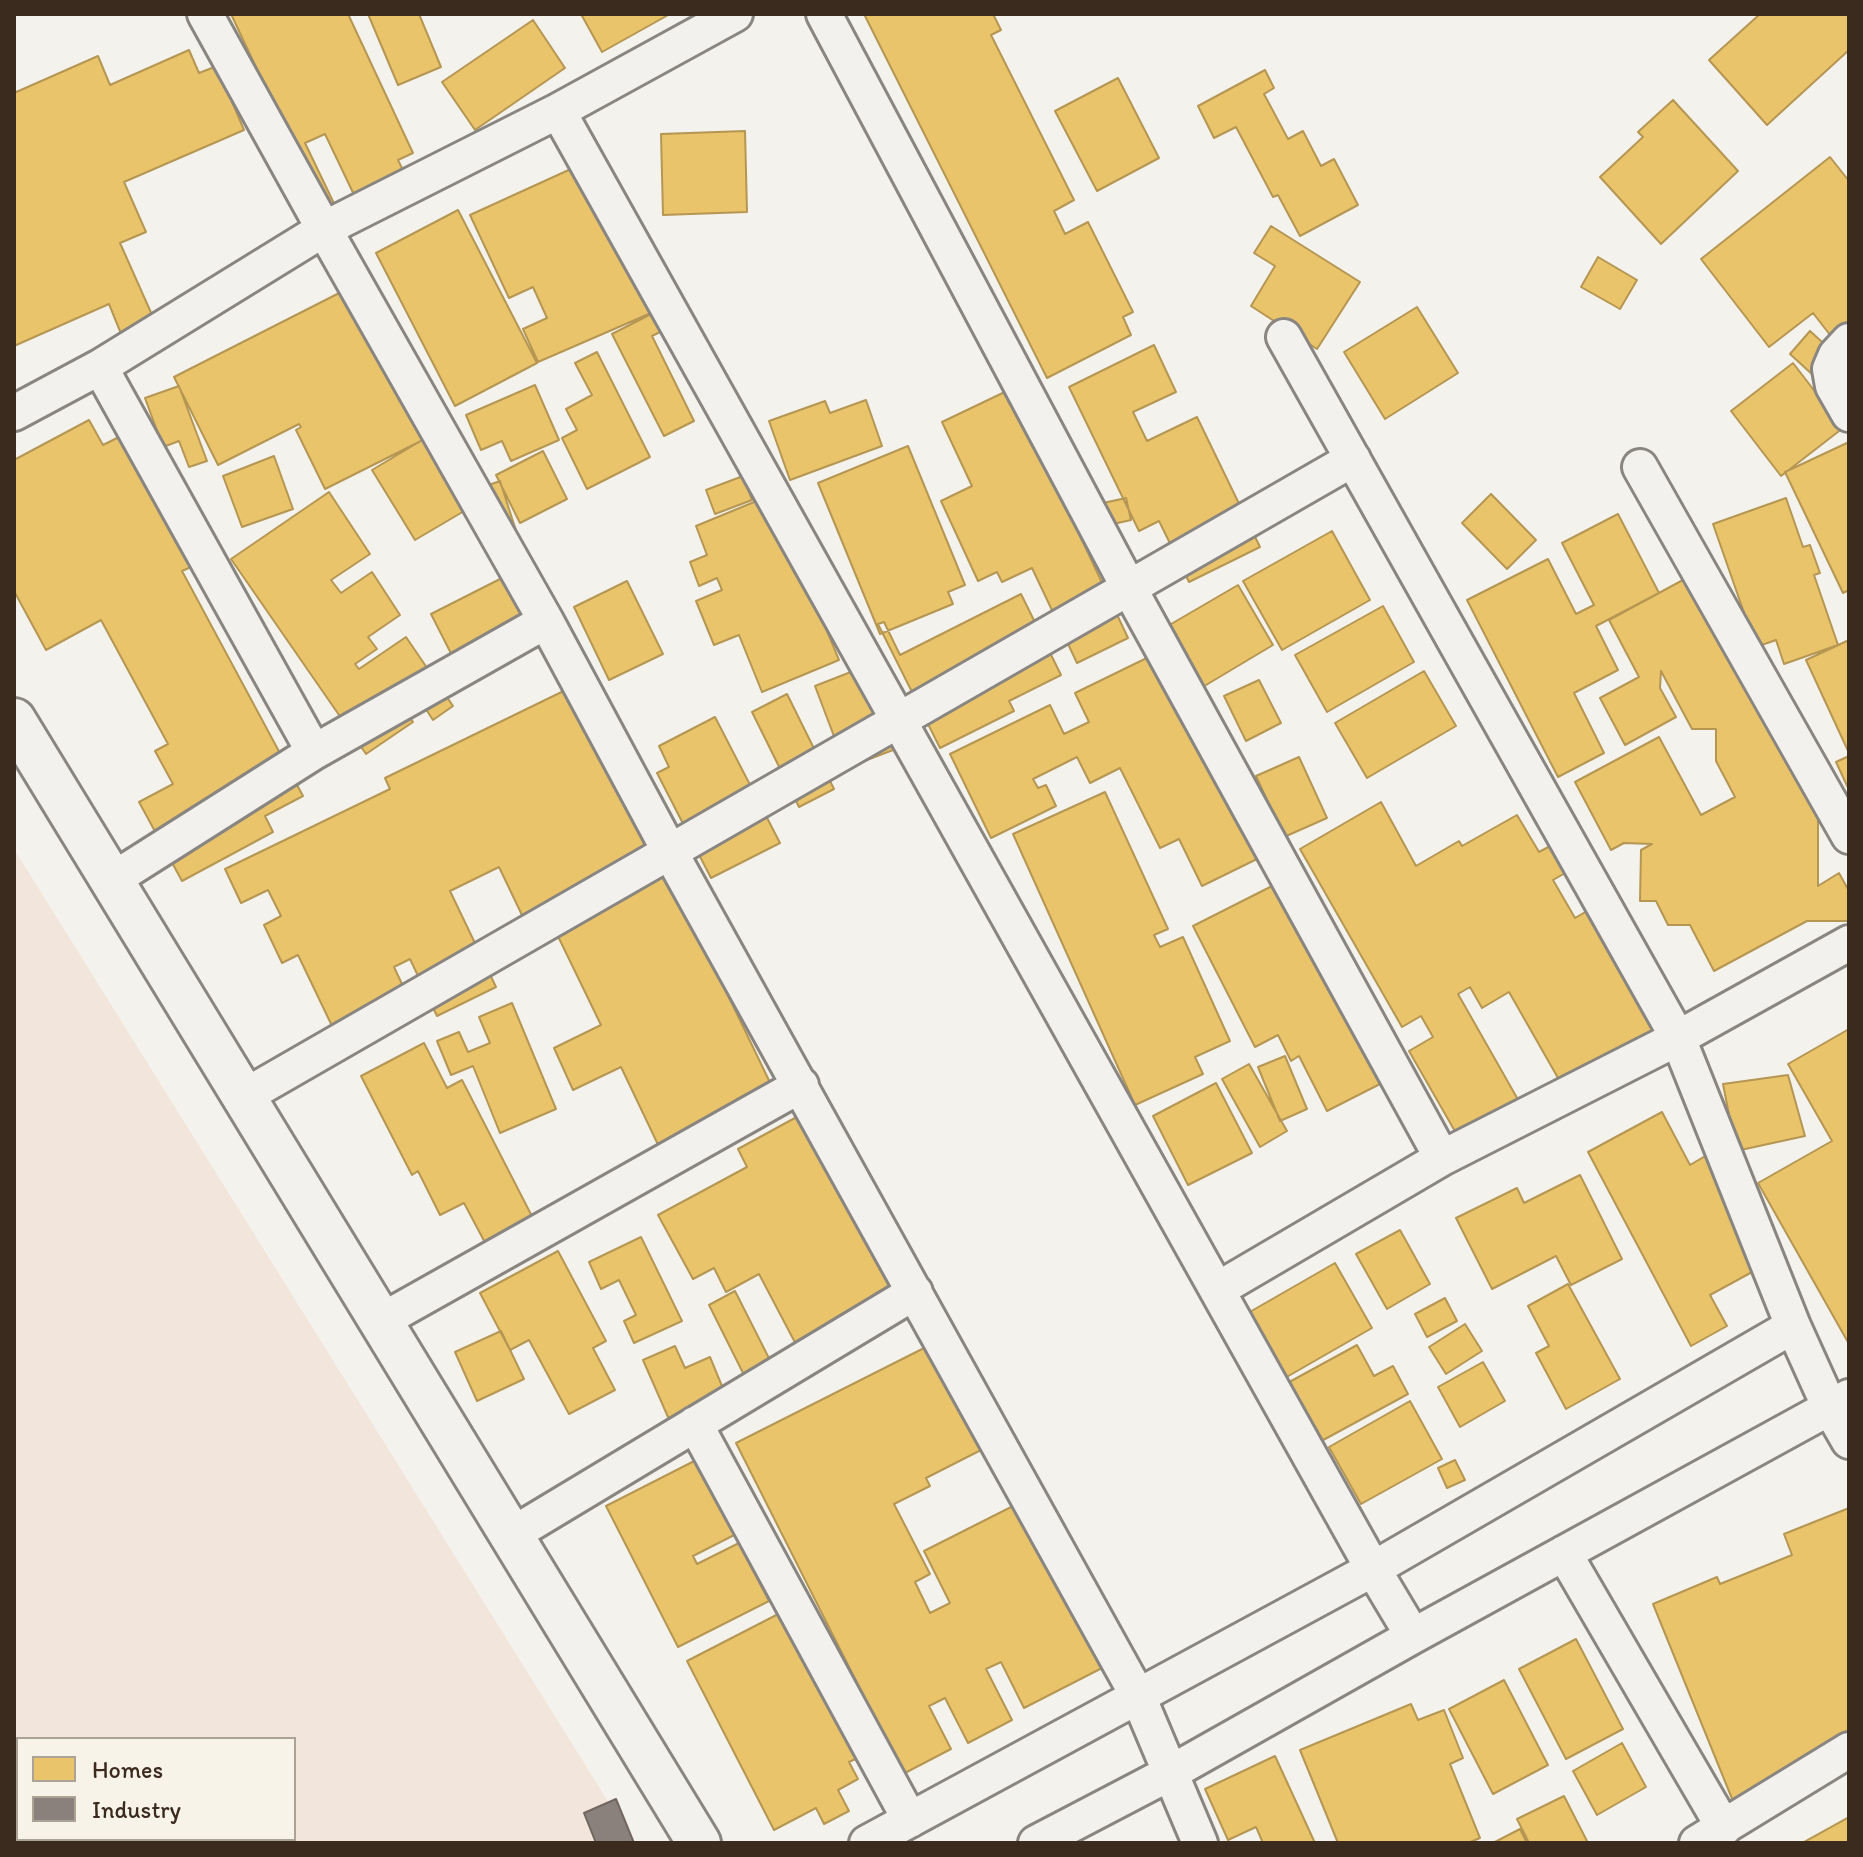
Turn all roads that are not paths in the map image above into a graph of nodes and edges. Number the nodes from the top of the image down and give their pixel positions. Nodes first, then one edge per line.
1 (205, 14) edge
2 (735, 14) edge
3 (824, 14) edge
4 (558, 111) junction
5 (324, 229) junction
6 (1284, 337) dead end
7 (1849, 341) edge
8 (100, 367) junction
9 (14, 413) edge
10 (1849, 414) edge
11 (1353, 459) junction
12 (1640, 467) dead end
13 (1129, 588) junction
14 (546, 621) junction
15 (899, 718) junction
16 (14, 720) edge
17 (314, 752) junction
18 (1849, 836) edge
19 (670, 852) junction
20 (112, 880) junction
21 (1849, 943) edge
22 (1678, 1038) junction
23 (801, 1085) junction
24 (245, 1096) junction
25 (1442, 1158) junction
26 (1217, 1290) junction
27 (915, 1292) junction
28 (381, 1321) junction
29 (1793, 1326) junction
30 (1839, 1403) edge
31 (695, 1424) junction
32 (1849, 1441) edge
33 (513, 1534) junction
34 (1564, 1553) junction
35 (1373, 1569) junction
36 (1413, 1636) junction
37 (1138, 1696) junction
38 (1849, 1750) edge
39 (1170, 1773) junction
40 (910, 1820) junction
41 (1711, 1836) edge
42 (699, 1843) edge
43 (867, 1843) edge
44 (1036, 1843) edge
45 (1200, 1843) edge

1 - 5 street
2 - 4 street
3 - 13 street
4 - 5 street
4 - 15 street
5 - 8 street
5 - 14 street
6 - 11 street
7 - 10 street
8 - 9 street
8 - 17 street
11 - 13 street
11 - 22 street
12 - 18 street
13 - 15 street
13 - 25 street
14 - 17 street
14 - 19 street
15 - 19 street
15 - 26 street
16 - 20 street
17 - 20 street
19 - 23 street
19 - 24 street
20 - 24 street
21 - 22 street
22 - 25 street
22 - 29 street
23 - 27 street
23 - 28 street
24 - 28 street
25 - 26 street
26 - 35 street
27 - 31 street
27 - 37 street
28 - 33 street
29 - 30 street
29 - 35 street
30 - 32 street
30 - 34 street
31 - 33 street
31 - 40 street
33 - 42 street
34 - 36 street
34 - 41 street
35 - 36 street
35 - 37 street
36 - 39 street
37 - 39 street
37 - 40 street
38 - 41 street
39 - 44 street
39 - 45 street
40 - 43 street

